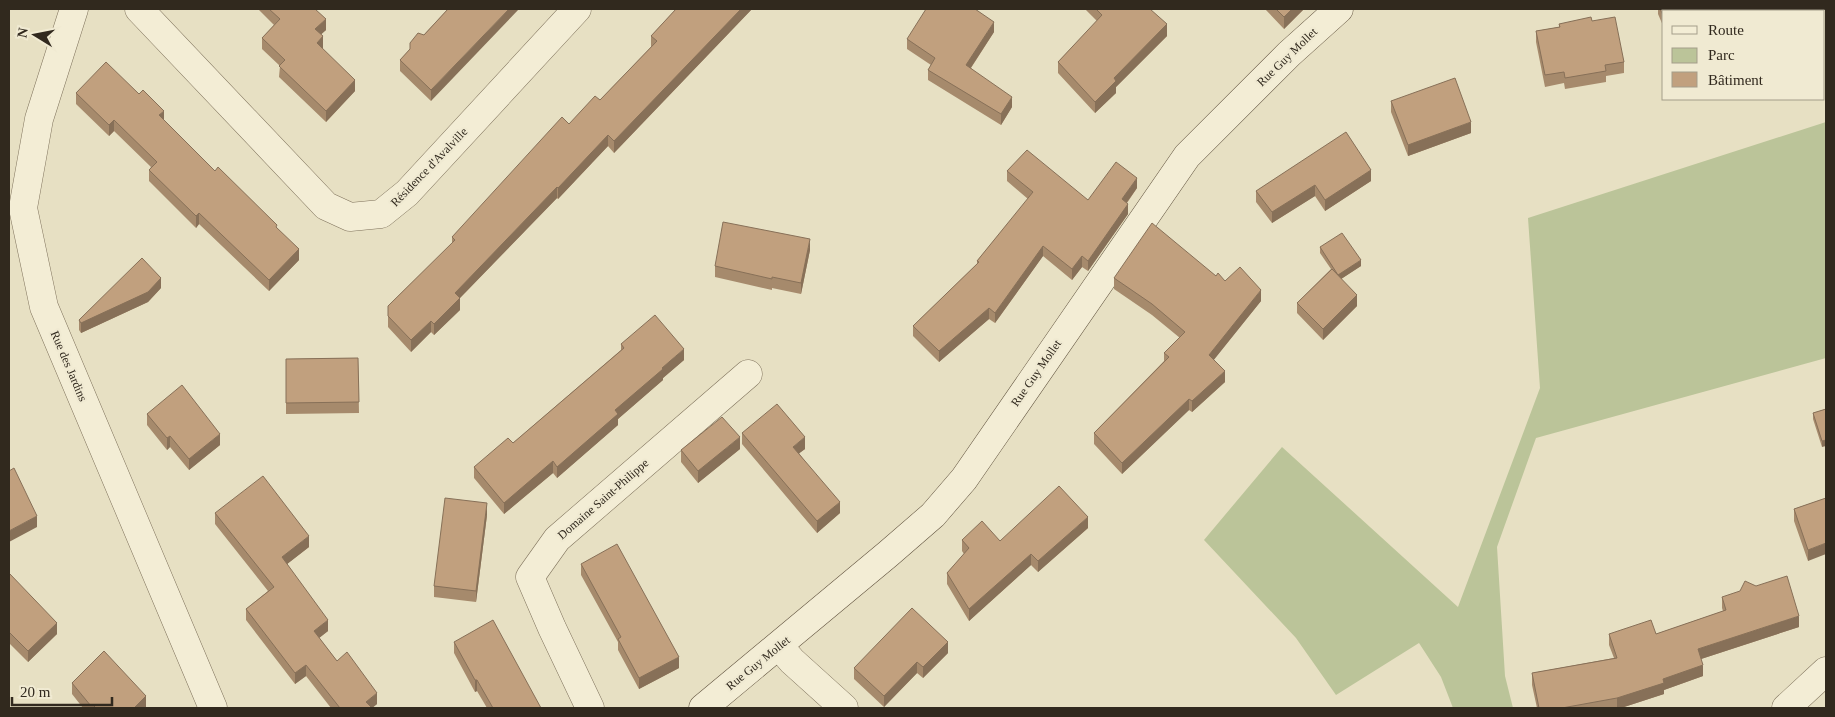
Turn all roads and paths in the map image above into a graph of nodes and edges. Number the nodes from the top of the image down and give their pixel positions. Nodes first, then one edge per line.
1 (74, 9) edge
2 (140, 9) edge
3 (577, 9) edge
4 (1339, 9) edge
5 (748, 374) dead end
6 (779, 646) junction
7 (1826, 671) edge
8 (213, 708) edge
9 (590, 708) edge
10 (703, 708) edge
11 (844, 708) edge
12 (1786, 708) edge

1 - 8 street, Rue des Jardins
2 - 3 street, Résidence d'Avalville
4 - 6 street, Rue Guy Mollet
5 - 9 street, Domaine Saint-Philippe
6 - 10 street, Rue Guy Mollet
6 - 11 street
7 - 12 street

